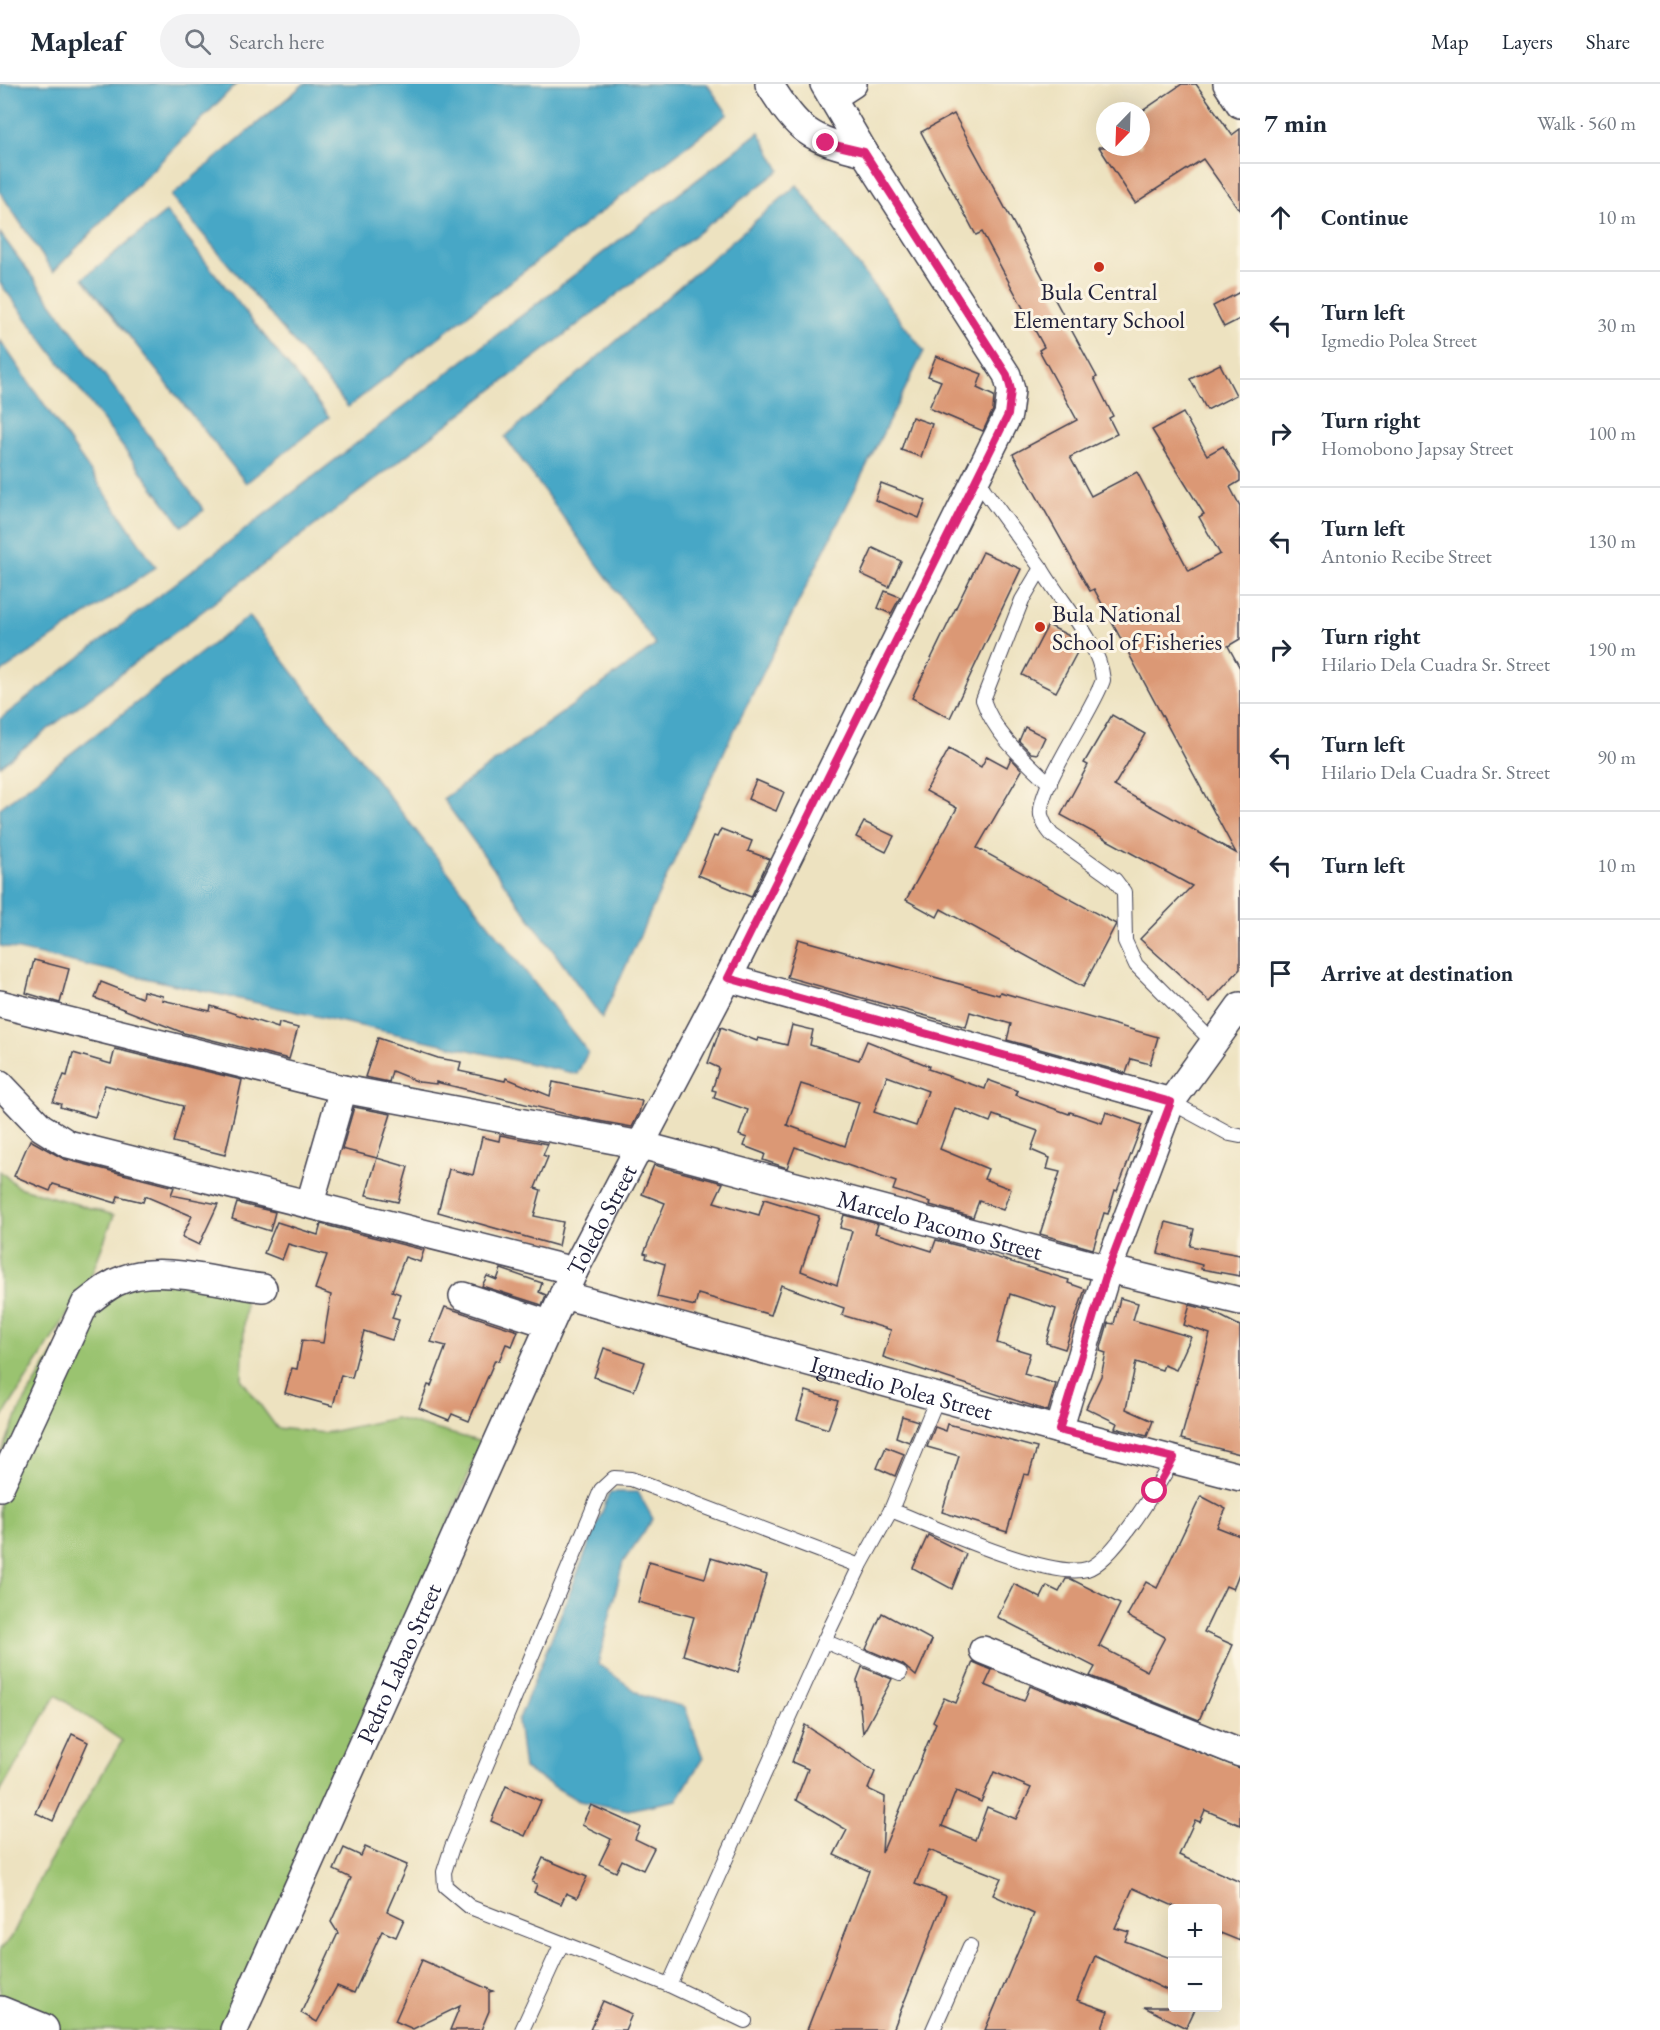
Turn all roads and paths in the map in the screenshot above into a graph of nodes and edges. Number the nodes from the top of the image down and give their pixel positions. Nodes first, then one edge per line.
1 (769, 84) edge
2 (1227, 84) edge
3 (837, 88) edge
4 (1240, 104) edge
5 (864, 152) junction
6 (976, 479) junction
7 (1041, 568) junction
8 (1050, 784) junction
9 (728, 978) junction
10 (0, 1004) edge
11 (1240, 1006) edge
12 (1212, 1041) junction
13 (0, 1084) edge
14 (343, 1089) junction
15 (1171, 1102) junction
16 (1240, 1136) edge
17 (641, 1145) junction
18 (310, 1203) junction
19 (1108, 1269) junction
20 (574, 1270) junction
21 (263, 1288) dead end
22 (562, 1295) junction
23 (463, 1296) dead end
24 (1240, 1301) edge
25 (549, 1324) junction
26 (938, 1396) junction
27 (1059, 1430) junction
28 (1174, 1458) junction
29 (1240, 1477) edge
30 (0, 1487) edge
31 (891, 1510) junction
32 (860, 1566) junction
33 (824, 1641) junction
34 (983, 1650) dead end
35 (900, 1673) dead end
36 (1240, 1753) edge
37 (562, 1943) junction
38 (970, 1946) dead end
39 (669, 1985) junction
40 (0, 2013) edge
41 (745, 2021) dead end
42 (42, 2030) edge
43 (234, 2030) edge
44 (522, 2030) edge
45 (933, 2030) edge

1 - 5 street
2 - 4 street
3 - 5 street, Toledo Street
5 - 6 street, Toledo Street
6 - 7 lane
6 - 9 street, Toledo Street
7 - 8 lane
7 - 8 lane
8 - 12 lane
9 - 15 street
9 - 17 street, Toledo Street
10 - 14 street, Marcelo Pacomo Street
11 - 12 street
12 - 15 street
13 - 18 street
14 - 17 street, Marcelo Pacomo Street
14 - 18 street
15 - 16 lane
15 - 19 street
17 - 19 street, Marcelo Pacomo Street
17 - 20 street, Toledo Street
18 - 20 street
19 - 24 street, Marcelo Pacomo Street
19 - 27 street
20 - 22 street, Toledo Street
21 - 30 street
22 - 25 street, Pedro Labao Street
22 - 26 street, Igmedio Polea Street
23 - 25 street
25 - 43 street, Pedro Labao Street
26 - 27 street, Igmedio Polea Street
26 - 31 lane
27 - 28 street, Igmedio Polea Street
28 - 29 street, Igmedio Polea Street
28 - 31 lane
31 - 32 lane
32 - 33 lane
32 - 37 lane
33 - 35 lane
33 - 39 lane
34 - 36 street
37 - 39 lane
37 - 44 lane
38 - 45 lane
39 - 41 lane
40 - 42 street

